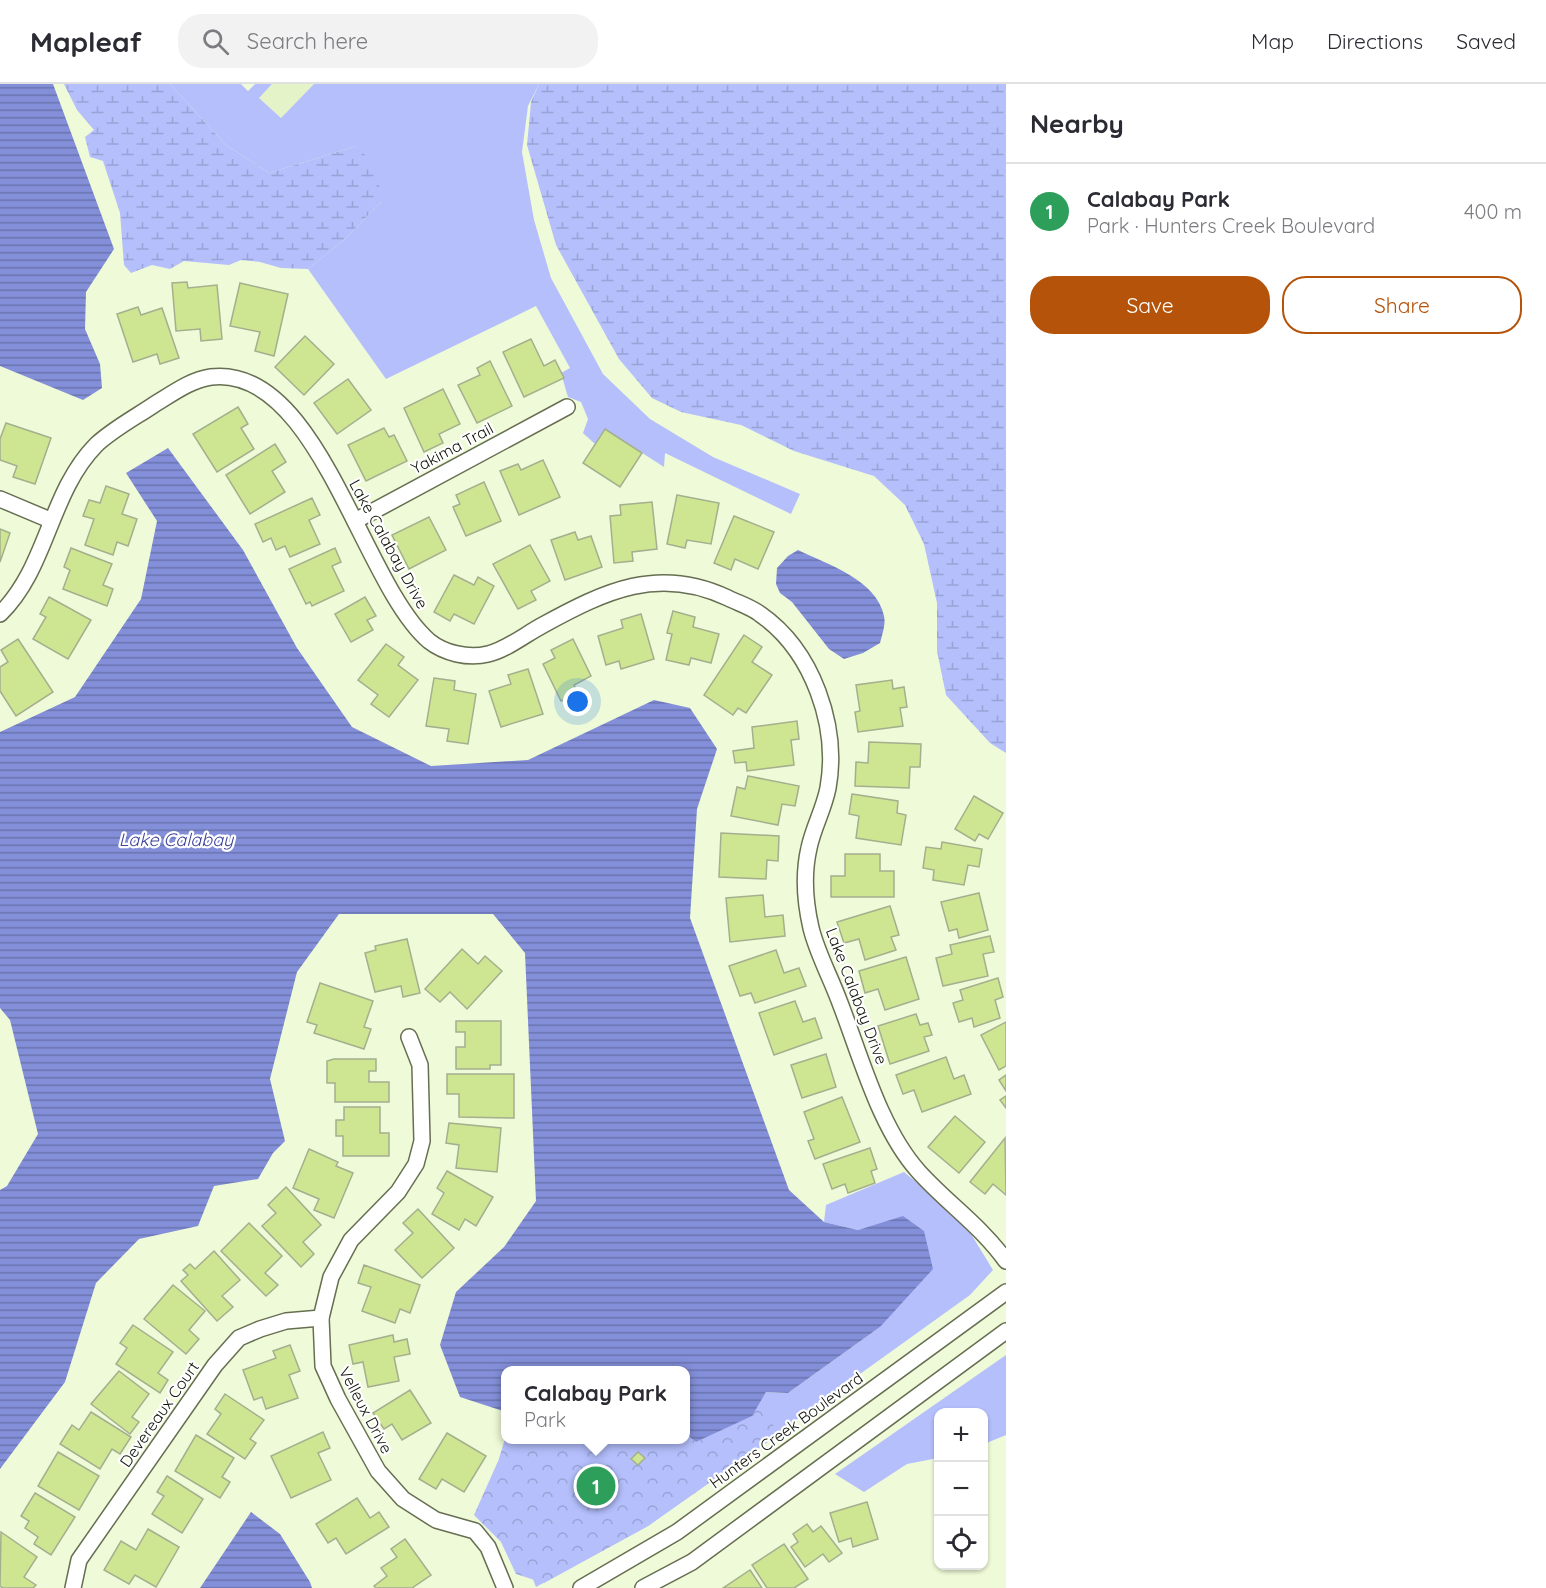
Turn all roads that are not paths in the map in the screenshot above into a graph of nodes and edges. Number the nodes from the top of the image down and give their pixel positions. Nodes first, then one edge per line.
1 (567, 407) dead end
2 (0, 499) edge
3 (50, 520) junction
4 (355, 521) junction
5 (0, 614) edge
6 (409, 1037) dead end
7 (1006, 1261) edge
8 (1006, 1292) edge
9 (321, 1318) junction
10 (1006, 1331) edge
11 (73, 1588) edge
12 (505, 1588) edge
13 (581, 1588) edge
14 (643, 1588) edge

1 - 4 street, Yakima Trail
2 - 3 street
3 - 4 street, Lake Calabay Drive
3 - 5 street, Lake Calabay Drive
4 - 7 street, Lake Calabay Drive
6 - 9 street, Velleux Drive
8 - 13 street, Hunters Creek Boulevard
9 - 11 street, Devereaux Court
9 - 12 street, Velleux Drive
10 - 14 street

